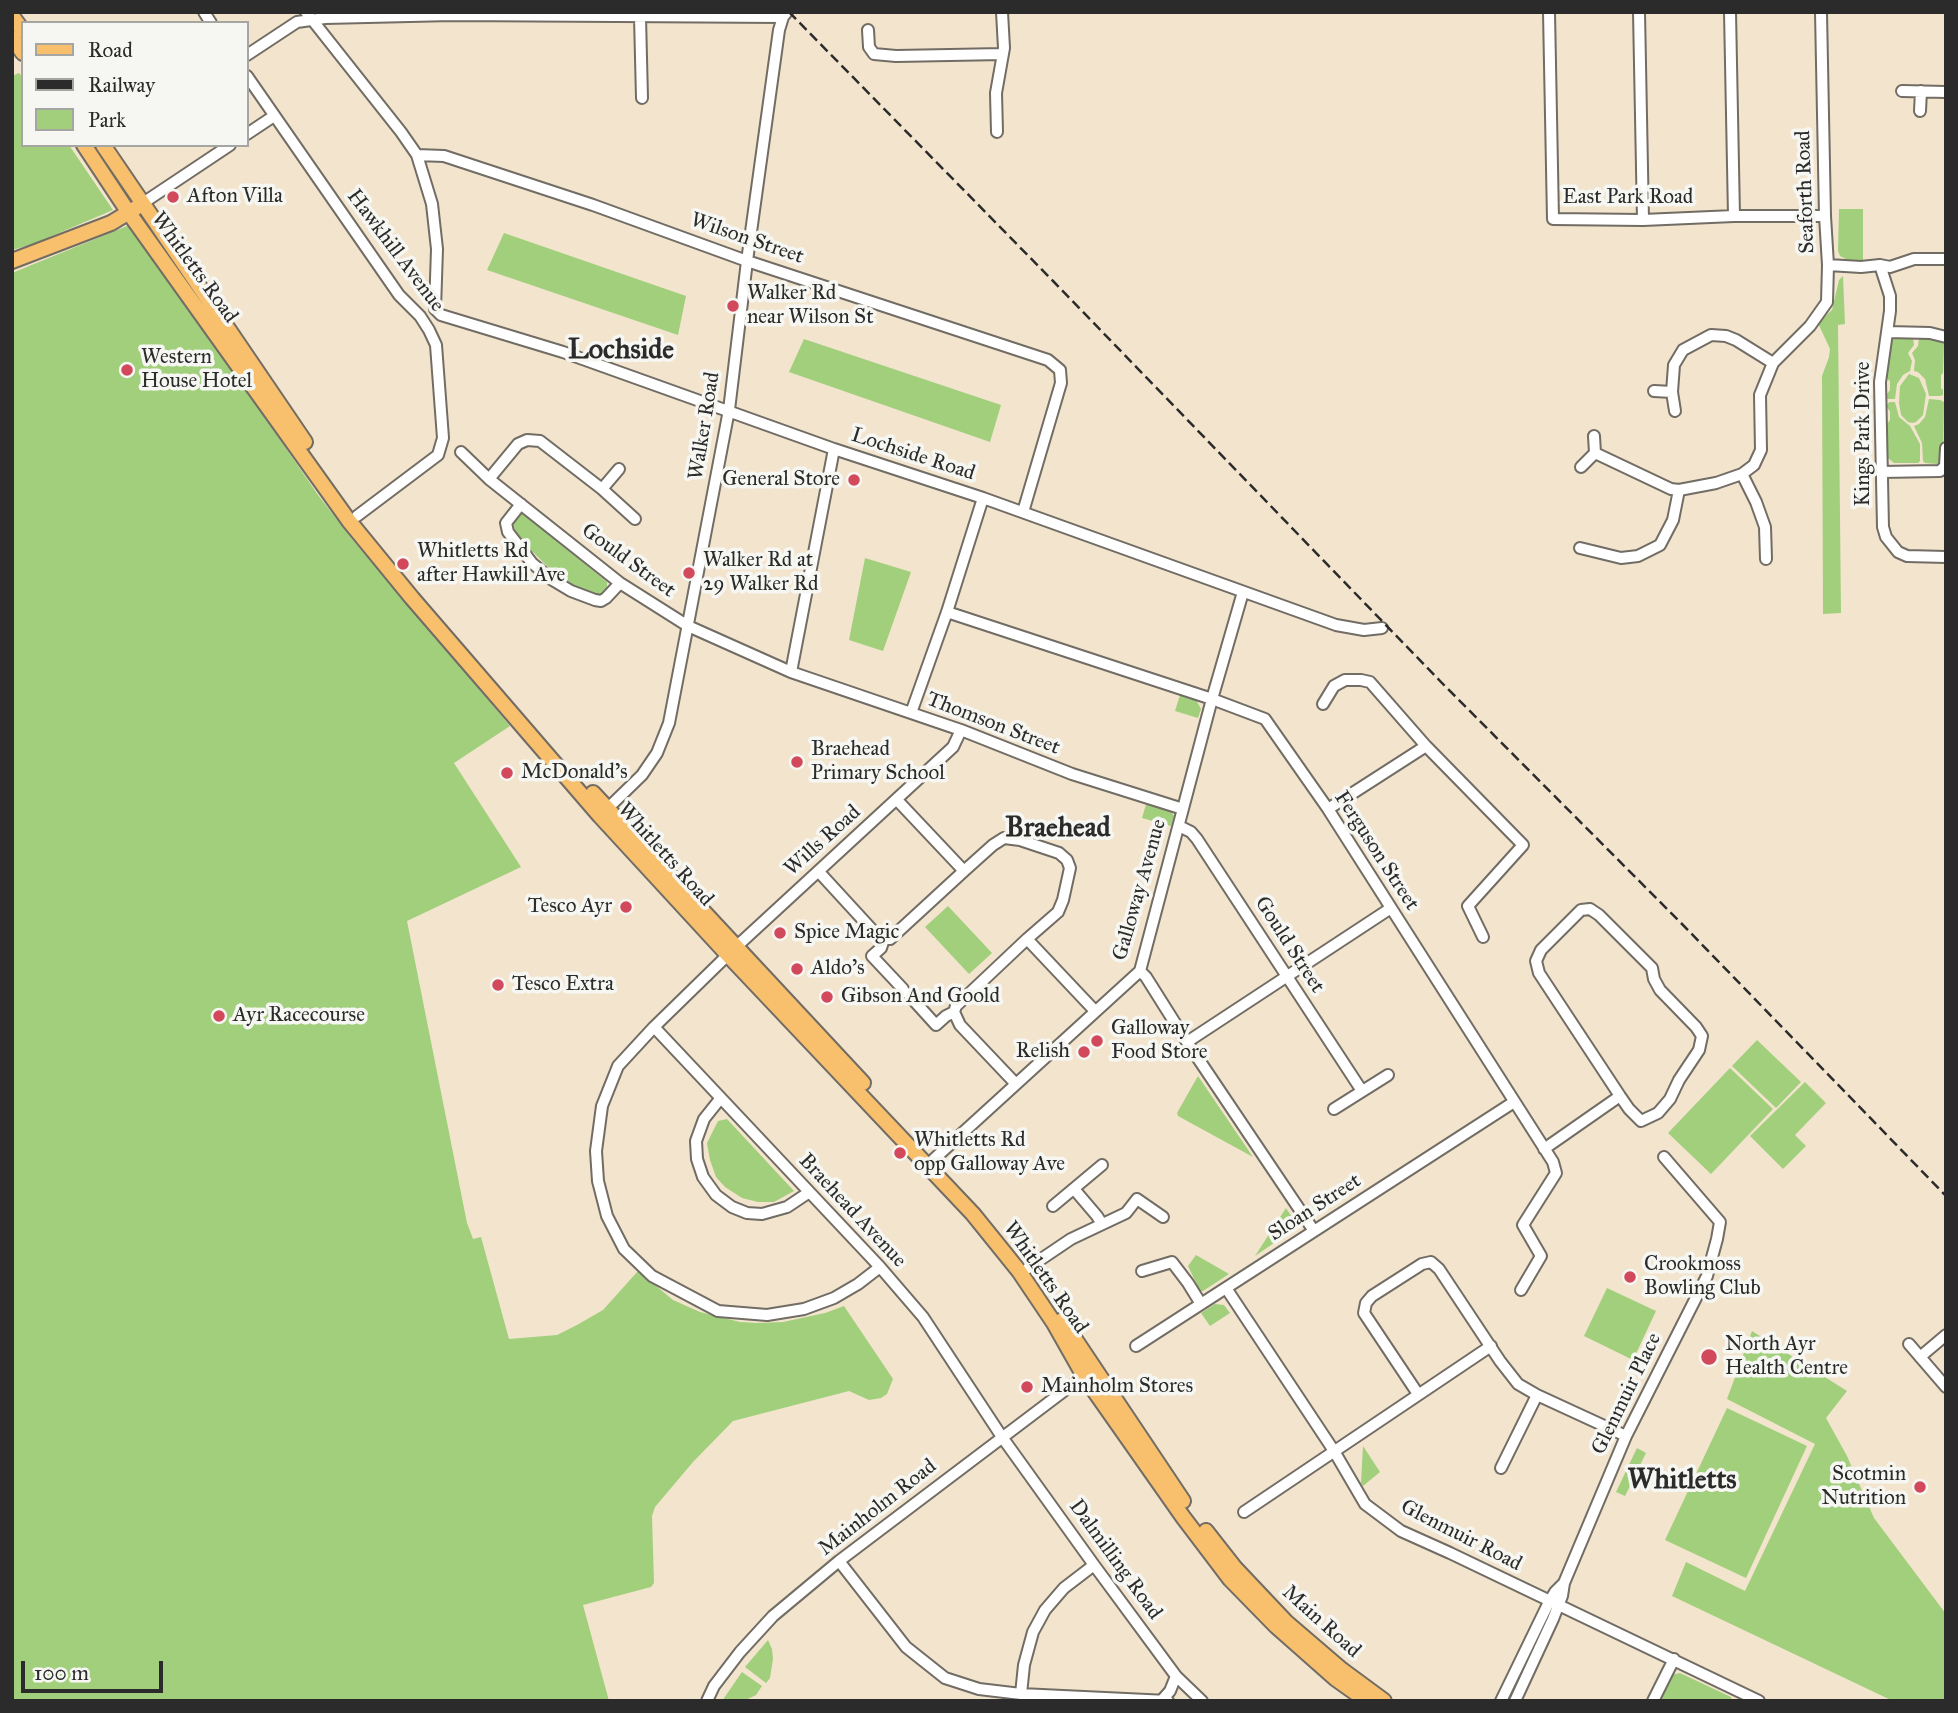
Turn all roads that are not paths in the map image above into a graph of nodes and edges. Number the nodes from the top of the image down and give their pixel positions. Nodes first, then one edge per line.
1 (1003, 12) edge
2 (1549, 12) edge
3 (1639, 12) edge
4 (1730, 12) edge
5 (1821, 12) edge
6 (785, 14) edge
7 (317, 16) edge
8 (640, 17) junction
9 (868, 30) dead end
10 (248, 54) edge
11 (1003, 54) junction
12 (248, 77) edge
13 (1902, 91) dead end
14 (1921, 91) junction
15 (1946, 92) edge
16 (642, 98) dead end
17 (1920, 111) dead end
18 (274, 116) junction
19 (997, 132) dead end
20 (248, 133) edge
21 (85, 147) edge
22 (104, 147) edge
23 (227, 147) edge
24 (417, 155) junction
25 (143, 203) junction
26 (129, 213) junction
27 (1734, 216) junction
28 (1825, 216) junction
29 (1643, 220) junction
30 (1946, 259) edge
31 (12, 261) edge
32 (747, 261) junction
33 (1828, 265) junction
34 (1880, 265) junction
35 (1888, 332) junction
36 (1946, 337) edge
37 (1773, 363) junction
38 (1654, 391) dead end
39 (1672, 392) junction
40 (729, 410) junction
41 (1675, 411) dead end
42 (1594, 436) dead end
43 (834, 449) junction
44 (1946, 449) edge
45 (461, 452) dead end
46 (1595, 453) junction
47 (1581, 467) dead end
48 (619, 469) dead end
49 (1881, 472) junction
50 (1742, 474) junction
51 (489, 479) junction
52 (603, 489) junction
53 (1679, 490) junction
54 (983, 498) junction
55 (521, 504) junction
56 (1023, 512) junction
57 (357, 516) junction
58 (635, 519) dead end
59 (1580, 548) dead end
60 (1946, 557) edge
61 (1766, 559) dead end
62 (620, 583) junction
63 (1243, 592) junction
64 (947, 612) junction
65 (688, 626) junction
66 (1382, 628) dead end
67 (790, 672) junction
68 (1212, 699) junction
69 (1323, 704) dead end
70 (911, 713) junction
71 (961, 730) junction
72 (1426, 746) junction
73 (897, 800) junction
74 (1183, 809) junction
75 (1328, 809) junction
76 (604, 812) junction
77 (1179, 826) junction
78 (964, 871) junction
79 (819, 872) junction
80 (1391, 908) junction
81 (1483, 937) dead end
82 (884, 939) junction
83 (1027, 939) junction
84 (732, 951) junction
85 (1140, 971) junction
86 (1287, 976) junction
87 (1095, 1011) junction
88 (954, 1012) junction
89 (654, 1027) junction
90 (1187, 1042) junction
91 (1388, 1074) dead end
92 (1016, 1084) junction
93 (1362, 1091) junction
94 (1620, 1096) junction
95 (720, 1099) junction
96 (1514, 1102) junction
97 (1334, 1109) dead end
98 (1544, 1149) junction
99 (1664, 1157) dead end
100 (934, 1159) junction
101 (1102, 1165) dead end
102 (1074, 1189) junction
103 (808, 1193) junction
104 (1053, 1206) dead end
105 (1163, 1217) dead end
106 (1102, 1224) junction
107 (1314, 1231) junction
108 (880, 1268) junction
109 (1028, 1268) junction
110 (1142, 1271) dead end
111 (1226, 1288) junction
112 (1521, 1290) dead end
113 (1201, 1304) junction
114 (1946, 1335) edge
115 (1909, 1344) dead end
116 (1136, 1346) dead end
117 (1491, 1346) junction
118 (1920, 1357) junction
119 (1089, 1372) junction
120 (1946, 1387) edge
121 (1418, 1394) junction
122 (1537, 1395) junction
123 (1626, 1436) junction
124 (1002, 1437) junction
125 (1334, 1451) junction
126 (1502, 1468) dead end
127 (1244, 1512) dead end
128 (839, 1561) junction
129 (1094, 1565) junction
130 (1233, 1574) junction
131 (1554, 1604) junction
132 (1674, 1659) junction
133 (1176, 1675) junction
134 (1021, 1694) junction
135 (1063, 1699) edge
136 (1196, 1699) edge
137 (1162, 1700) edge
138 (707, 1701) edge
139 (1168, 1701) edge
140 (1367, 1701) edge
141 (1384, 1701) edge
142 (1501, 1701) edge
143 (1515, 1701) edge
144 (1653, 1701) edge
145 (1759, 1701) edge

1 - 11 street
2 - 29 street, East Park Road
3 - 29 street
4 - 27 street
5 - 28 street, Seaforth Road
6 - 8 street
6 - 32 street, Walker Road
7 - 8 street
7 - 10 street
7 - 24 street
8 - 16 street
9 - 11 street
11 - 19 street
12 - 18 street, Hawkhill Avenue
13 - 14 street
14 - 15 street
14 - 17 street
18 - 20 street
18 - 57 street, Hawkhill Avenue
21 - 26 main road, Whitletts Road
22 - 25 main road, Whitletts Road
23 - 25 street
24 - 32 street, Wilson Street
24 - 40 street, Lochside Road
25 - 26 main road
25 - 57 main road, Whitletts Road
26 - 31 main road
26 - 76 main road, Whitletts Road
27 - 28 street, East Park Road
27 - 29 street, East Park Road
28 - 33 street, Seaforth Road
30 - 34 street
32 - 40 street, Walker Road
32 - 56 street, Wilson Street
33 - 34 street
33 - 37 street, Seaforth Road
34 - 35 street, Kings Park Drive
35 - 36 street
35 - 49 street, Kings Park Drive
37 - 39 street
37 - 50 street
38 - 39 street
39 - 41 street
40 - 43 street, Lochside Road
40 - 65 street, Walker Road
42 - 46 street
43 - 54 street, Lochside Road
43 - 67 street
44 - 49 street
45 - 51 street, Gould Street
46 - 47 street
46 - 53 street
48 - 52 street
49 - 60 street, Kings Park Drive
50 - 53 street
50 - 61 street
51 - 52 street
51 - 55 street, Gould Street
52 - 58 street
53 - 59 street
54 - 56 street, Lochside Road
54 - 64 street
55 - 62 street, Gould Street
55 - 62 street
56 - 63 street, Lochside Road
57 - 76 main road, Whitletts Road
62 - 65 street, Gould Street
63 - 66 street, Lochside Road
63 - 68 street, Galloway Avenue
64 - 68 street, Ferguson Street
64 - 70 street
65 - 67 street, Gould Street
65 - 76 street, Walker Road
67 - 70 street, Thomson Street
68 - 74 street, Galloway Avenue
68 - 75 street, Ferguson Street
69 - 72 street
70 - 71 street, Thomson Street
71 - 73 street, Wills Road
71 - 74 street, Thomson Street
72 - 75 street
72 - 81 street
73 - 78 street
73 - 79 street, Wills Road
74 - 77 street, Galloway Avenue
75 - 80 street, Ferguson Street
76 - 84 main road, Whitletts Road
77 - 85 street, Galloway Avenue
77 - 86 street, Gould Street
78 - 82 street
78 - 83 street
79 - 82 street
79 - 84 street, Wills Road
80 - 86 street
80 - 96 street, Ferguson Street
82 - 88 street
83 - 87 street
83 - 88 street
84 - 89 street, Wills Road
84 - 100 main road, Whitletts Road
84 - 119 main road, Whitletts Road
85 - 87 street, Galloway Avenue
85 - 90 street
86 - 90 street
86 - 93 street, Gould Street
87 - 92 street, Galloway Avenue
88 - 92 street
89 - 95 street, Braehead Avenue
89 - 108 street, Wills Road
90 - 107 street
91 - 93 street
92 - 100 street, Galloway Avenue
93 - 97 street
94 - 94 street
94 - 98 street
95 - 103 street, Braehead Avenue
95 - 103 street
96 - 98 street, Ferguson Street
96 - 107 street, Sloan Street
98 - 112 street, Ferguson Street
99 - 123 street, Glenmuir Place
100 - 109 main road, Whitletts Road
101 - 102 street
102 - 104 street
102 - 106 street
103 - 108 street, Braehead Avenue
105 - 106 street
106 - 109 street
107 - 111 street, Sloan Street
108 - 124 street, Braehead Avenue
109 - 119 main road, Whitletts Road
110 - 113 street
111 - 113 street, Sloan Street
111 - 125 street, Glenmuir Road
113 - 116 street, Sloan Street
114 - 118 street
115 - 118 street
117 - 121 street
117 - 121 street
117 - 122 street
118 - 120 street
119 - 124 street, Mainholm Road
119 - 130 main road, Whitletts Road
121 - 125 street
122 - 123 street
122 - 126 street
123 - 131 street, Glenmuir Place
124 - 128 street, Mainholm Road
124 - 129 street, Dalmilling Road
125 - 127 street
125 - 131 street, Glenmuir Road
128 - 134 street
128 - 138 street, Mainholm Road
129 - 133 street, Dalmilling Road
129 - 134 street
130 - 140 main road, Main Road
130 - 141 main road, Main Road
131 - 132 street, Glenmuir Road
131 - 142 street, Glenmuir Place
131 - 143 street, Glenmuir Place
132 - 144 street
132 - 145 street, Glenmuir Road
133 - 136 street, Dalmilling Road
133 - 137 street
134 - 135 street
135 - 137 street
137 - 139 street

